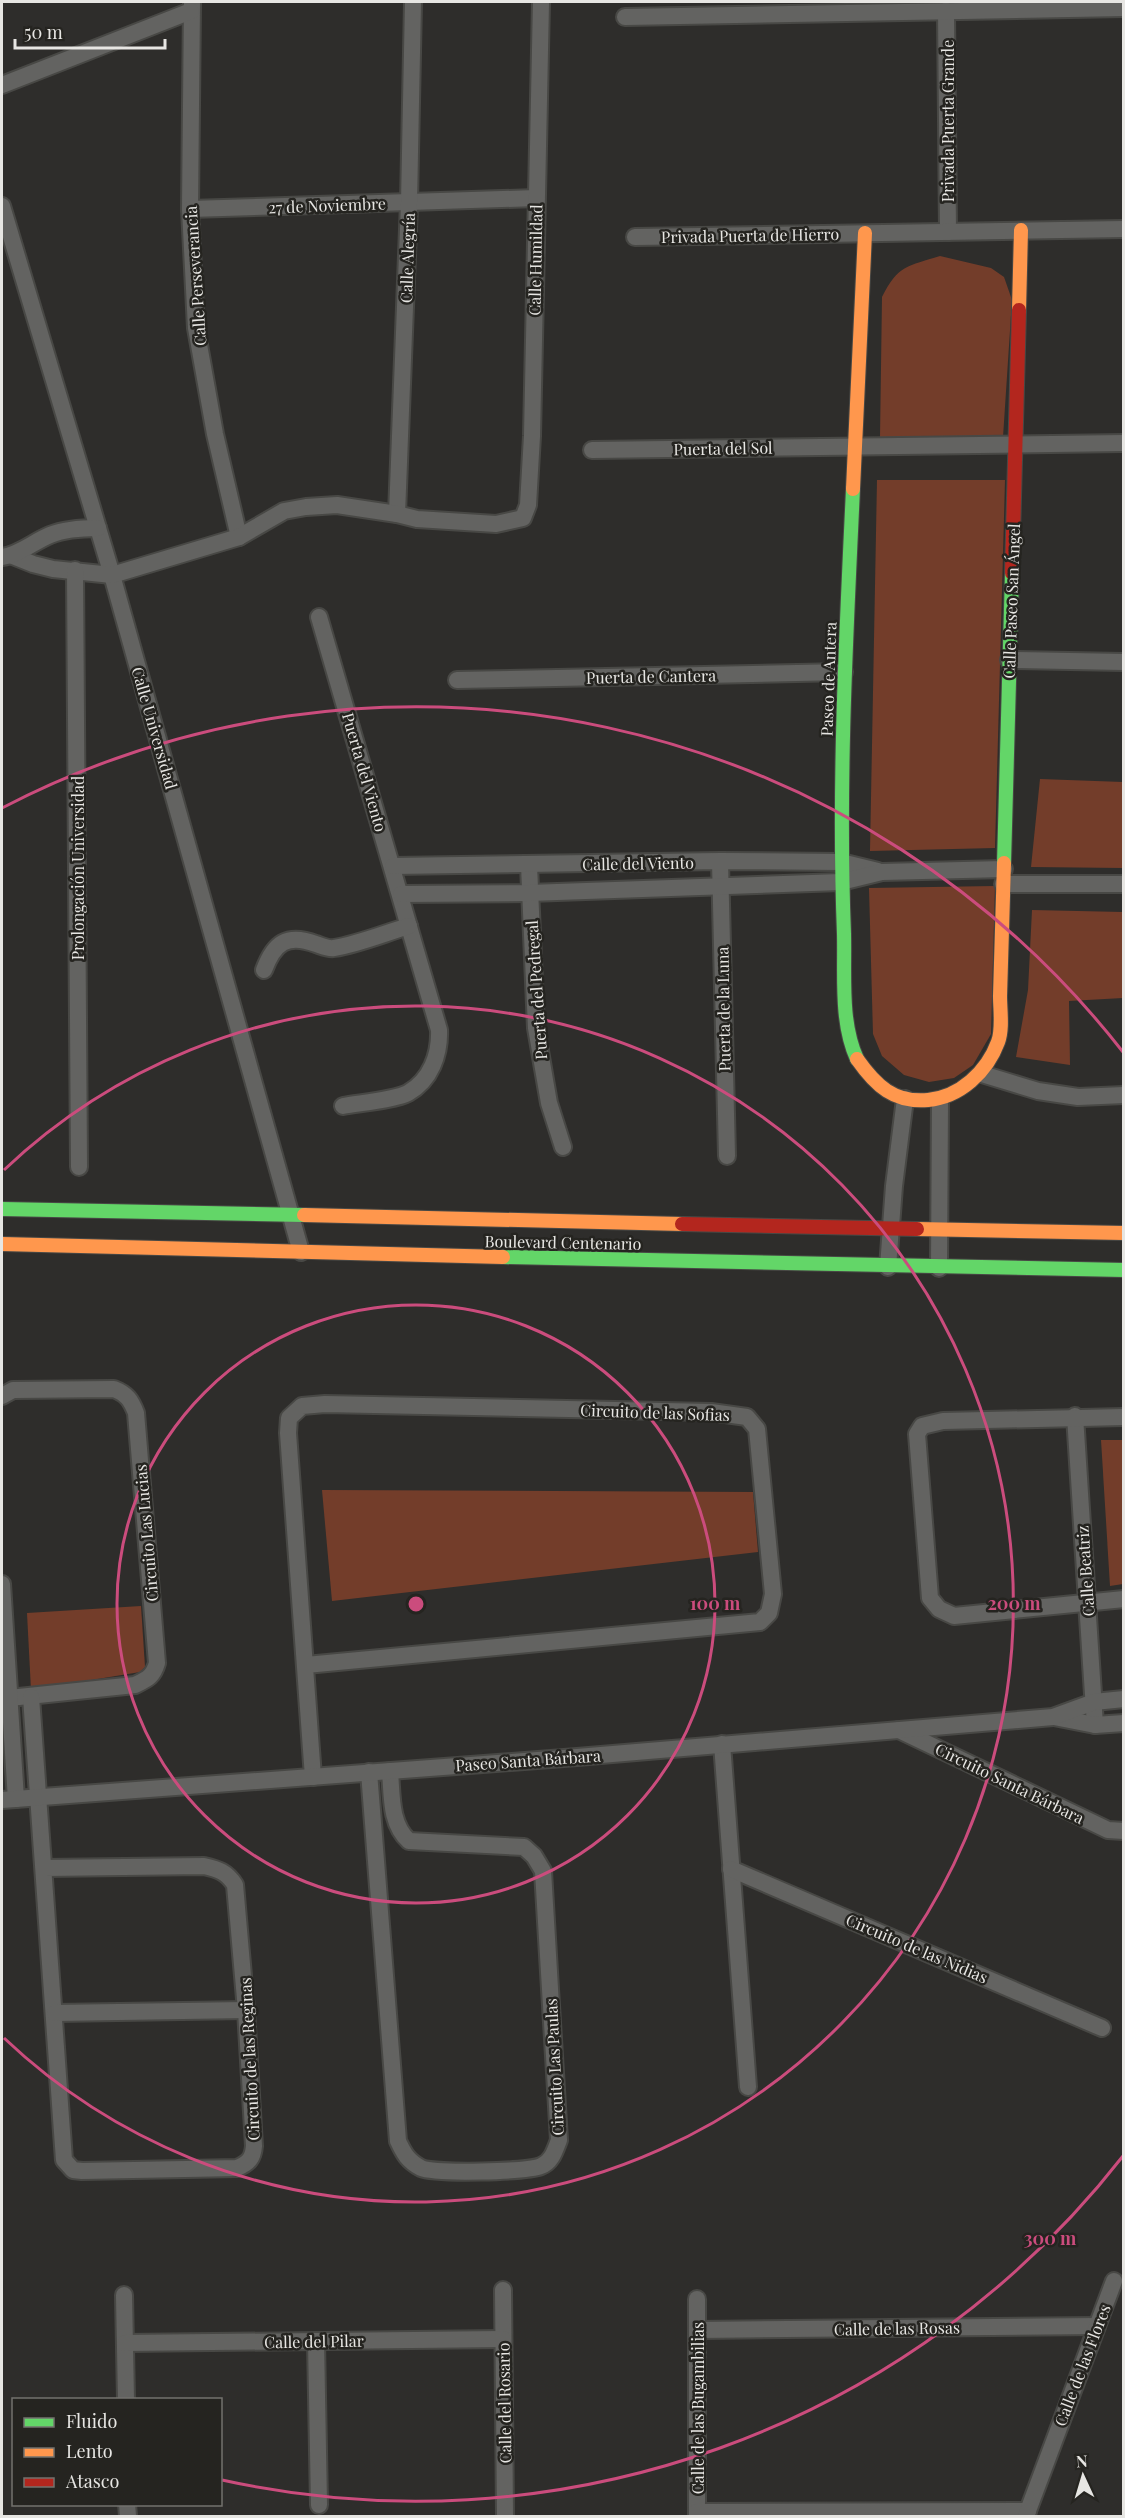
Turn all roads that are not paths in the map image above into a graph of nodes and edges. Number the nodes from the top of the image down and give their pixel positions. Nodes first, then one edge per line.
1 (413, 2) edge
2 (541, 2) edge
3 (191, 6) edge
4 (1124, 8) edge
5 (946, 11) junction
6 (624, 17) dead end
7 (2, 85) edge
8 (536, 198) junction
9 (409, 203) junction
10 (2, 206) edge
11 (190, 210) junction
12 (1124, 229) edge
13 (1021, 230) junction
14 (948, 231) junction
15 (865, 233) junction
16 (635, 237) dead end
17 (1124, 443) edge
18 (1015, 445) junction
19 (855, 446) junction
20 (592, 450) dead end
21 (397, 514) junction
22 (98, 528) junction
23 (239, 537) junction
24 (7, 557) edge
25 (75, 570) junction
26 (112, 575) junction
27 (320, 617) dead end
28 (1009, 660) junction
29 (1124, 662) edge
30 (844, 672) junction
31 (457, 680) dead end
32 (720, 861) junction
33 (841, 862) junction
34 (393, 866) junction
35 (529, 866) junction
36 (882, 872) junction
37 (1003, 876) junction
38 (841, 882) junction
39 (1124, 884) edge
40 (720, 887) junction
41 (529, 893) junction
42 (400, 894) junction
43 (410, 926) junction
44 (264, 970) dead end
45 (982, 1074) junction
46 (1124, 1095) edge
47 (905, 1099) junction
48 (940, 1100) junction
49 (343, 1106) dead end
50 (562, 1147) dead end
51 (727, 1156) dead end
52 (79, 1167) dead end
53 (2, 1209) edge
54 (291, 1216) junction
55 (890, 1229) junction
56 (940, 1230) junction
57 (1124, 1233) edge
58 (2, 1244) edge
59 (302, 1252) junction
60 (888, 1267) junction
61 (939, 1268) junction
62 (1124, 1270) edge
63 (2, 1396) edge
64 (1075, 1416) junction
65 (1124, 1417) edge
66 (2, 1584) edge
67 (1124, 1599) edge
68 (1087, 1603) junction
69 (306, 1665) junction
70 (31, 1696) junction
71 (9, 1698) junction
72 (1124, 1699) edge
73 (1094, 1702) junction
74 (1053, 1717) junction
75 (1124, 1723) edge
76 (1095, 1725) junction
77 (898, 1730) junction
78 (722, 1744) junction
79 (390, 1771) junction
80 (369, 1772) junction
81 (313, 1777) junction
82 (38, 1797) junction
83 (9, 1800) edge
84 (1124, 1831) edge
85 (44, 1868) junction
86 (731, 1869) junction
87 (246, 2010) junction
88 (55, 2013) junction
89 (1102, 2028) dead end
90 (748, 2087) dead end
91 (1114, 2281) dead end
92 (503, 2290) dead end
93 (124, 2295) dead end
94 (697, 2299) dead end
95 (1097, 2326) junction
96 (697, 2330) junction
97 (503, 2339) junction
98 (316, 2341) junction
99 (125, 2343) junction
100 (126, 2398) edge
101 (319, 2505) dead end
102 (698, 2514) edge
103 (1027, 2514) edge
104 (505, 2517) edge

1 - 9 street, Calle Alegría
2 - 8 street, Calle Humildad
3 - 7 street
3 - 11 street, Calle Perseverancia
4 - 5 street
5 - 6 street
5 - 14 street, Privada Puerta Grande
8 - 9 street, 27 de Noviembre
8 - 21 street, Calle Humildad
9 - 11 street, 27 de Noviembre
9 - 21 street, Calle Alegría
10 - 22 street, Calle Universidad
11 - 23 street, Calle Perseverancia
12 - 13 street
13 - 14 street
13 - 18 main road, Calle Paseo San Ángel
14 - 15 street
15 - 16 street, Privada Puerta de Hierro
15 - 19 main road, Paseo de Antera
17 - 18 street, Puerta del Sol
18 - 19 street, Puerta del Sol
18 - 28 main road, Calle Paseo San Ángel
19 - 20 street, Puerta del Sol
19 - 30 main road, Paseo de Antera
21 - 23 street
22 - 24 street
22 - 26 street, Calle Universidad
23 - 26 street
24 - 25 street
25 - 26 street
25 - 52 street, Prolongación Universidad
26 - 54 street, Calle Universidad
27 - 34 street, Puerta del Viento
28 - 29 street
28 - 37 main road, Calle Paseo San Ángel
30 - 31 street, Puerta de Cantera
30 - 33 main road, Paseo de Antera
32 - 33 street, Calle del Viento
32 - 35 street, Calle del Viento
32 - 40 street, Puerta de la Luna
33 - 36 street, Calle del Viento
33 - 38 main road, Paseo de Antera
34 - 35 street, Calle del Viento
34 - 42 street, Puerta del Viento
35 - 41 street, Puerta del Pedregal
36 - 37 street, Calle del Viento
36 - 38 street, Calle del Viento
37 - 39 street, Calle del Viento
37 - 45 main road, Calle Paseo San Ángel
38 - 40 street, Calle del Viento
38 - 47 main road, Paseo de Antera
40 - 41 street, Calle del Viento
40 - 51 street, Puerta de la Luna
41 - 42 street, Calle del Viento
41 - 50 street, Puerta del Pedregal
42 - 43 street, Puerta del Viento
43 - 44 street
43 - 49 street, Puerta del Viento
45 - 46 street
45 - 48 main road, Calle Paseo San Ángel
47 - 48 main road, Calle Paseo San Ángel
47 - 55 street
48 - 56 street
53 - 54 main road, Boulevard Centenario
54 - 55 main road, Boulevard Centenario
54 - 59 street, Calle Universidad
55 - 56 main road, Boulevard Centenario
55 - 60 street
56 - 57 main road, Boulevard Centenario
56 - 61 street
58 - 59 main road, Boulevard Centenario
59 - 60 main road, Boulevard Centenario
60 - 61 main road, Boulevard Centenario
61 - 62 main road, Boulevard Centenario
63 - 70 street, Circuito Las Lucias
64 - 65 street
64 - 68 street, Calle Beatriz
64 - 68 street
66 - 71 street
67 - 68 street
68 - 73 street, Calle Beatriz
69 - 69 street, Circuito de las Sofias
69 - 81 street, Circuito de las Sofias
70 - 71 street, Circuito Las Lucias
70 - 82 street
71 - 83 street
72 - 73 street, Paseo Santa Bárbara
73 - 74 street, Paseo Santa Bárbara
73 - 76 street, Calle Beatriz
74 - 76 street, Paseo Santa Bárbara
74 - 77 street, Paseo Santa Bárbara
75 - 76 street, Paseo Santa Bárbara
77 - 78 street, Paseo Santa Bárbara
77 - 84 street, Circuito Santa Bárbara
78 - 79 street, Paseo Santa Bárbara
78 - 86 street
79 - 80 street, Paseo Santa Bárbara
79 - 80 street, Circuito Las Paulas
80 - 81 street, Paseo Santa Bárbara
81 - 82 street, Paseo Santa Bárbara
82 - 83 street, Paseo Santa Bárbara
82 - 85 street, Circuito de las Reginas
85 - 87 street, Circuito de las Reginas
85 - 88 street, Circuito de las Reginas
86 - 89 street, Circuito de las Nidias
86 - 90 street
87 - 88 street
87 - 88 street, Circuito de las Reginas
91 - 95 street, Calle de las Flores
92 - 97 street, Calle del Rosario
93 - 99 street
94 - 96 street, Calle de las Bugambilias
95 - 96 street, Calle de las Rosas
95 - 103 street, Calle de las Flores
96 - 102 street, Calle de las Bugambilias
97 - 98 street, Calle del Pilar
97 - 104 street, Calle del Rosario
98 - 99 street, Calle del Pilar
98 - 101 street
99 - 100 street
102 - 103 street

